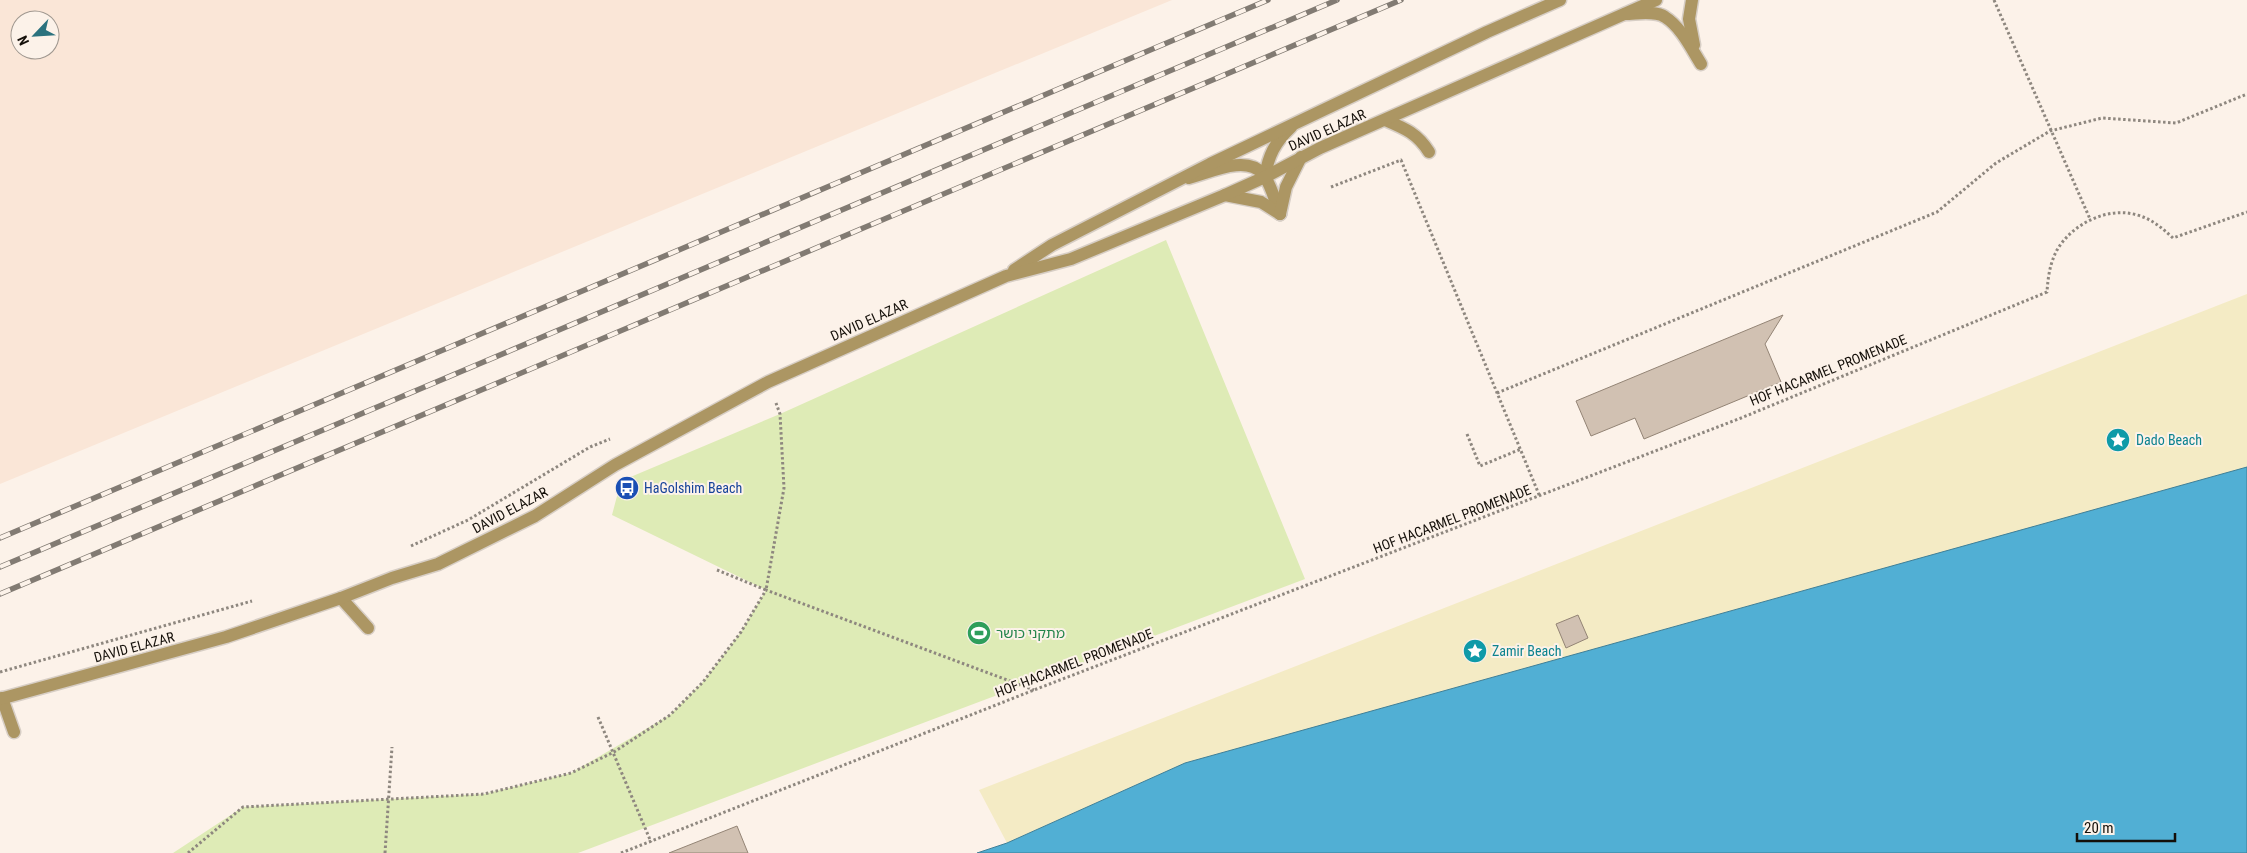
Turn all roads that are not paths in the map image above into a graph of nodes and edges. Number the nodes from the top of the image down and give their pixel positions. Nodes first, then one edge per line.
1 (1560, 0) edge
2 (1656, 0) edge
3 (1692, 0) edge
4 (1623, 14) junction
5 (1385, 120) junction
6 (1294, 124) junction
7 (1428, 152) dead end
8 (1301, 157) junction
9 (1265, 177) junction
10 (1177, 182) junction
11 (1225, 194) junction
12 (1280, 214) junction
13 (1006, 276) junction
14 (341, 598) junction
15 (368, 628) dead end
16 (1, 699) edge
17 (14, 732) dead end

1 - 6 street, DAVID ELAZAR
2 - 4 street, DAVID ELAZAR
3 - 4 street
4 - 5 street, DAVID ELAZAR
5 - 7 street
5 - 8 street, DAVID ELAZAR
6 - 9 street
6 - 10 street, DAVID ELAZAR
8 - 9 street, DAVID ELAZAR
8 - 12 street
9 - 10 street
9 - 11 street, DAVID ELAZAR
9 - 12 street
10 - 13 street, DAVID ELAZAR
11 - 12 street
11 - 13 street, DAVID ELAZAR
13 - 14 street, DAVID ELAZAR
14 - 15 street
14 - 16 street, DAVID ELAZAR
16 - 17 street

